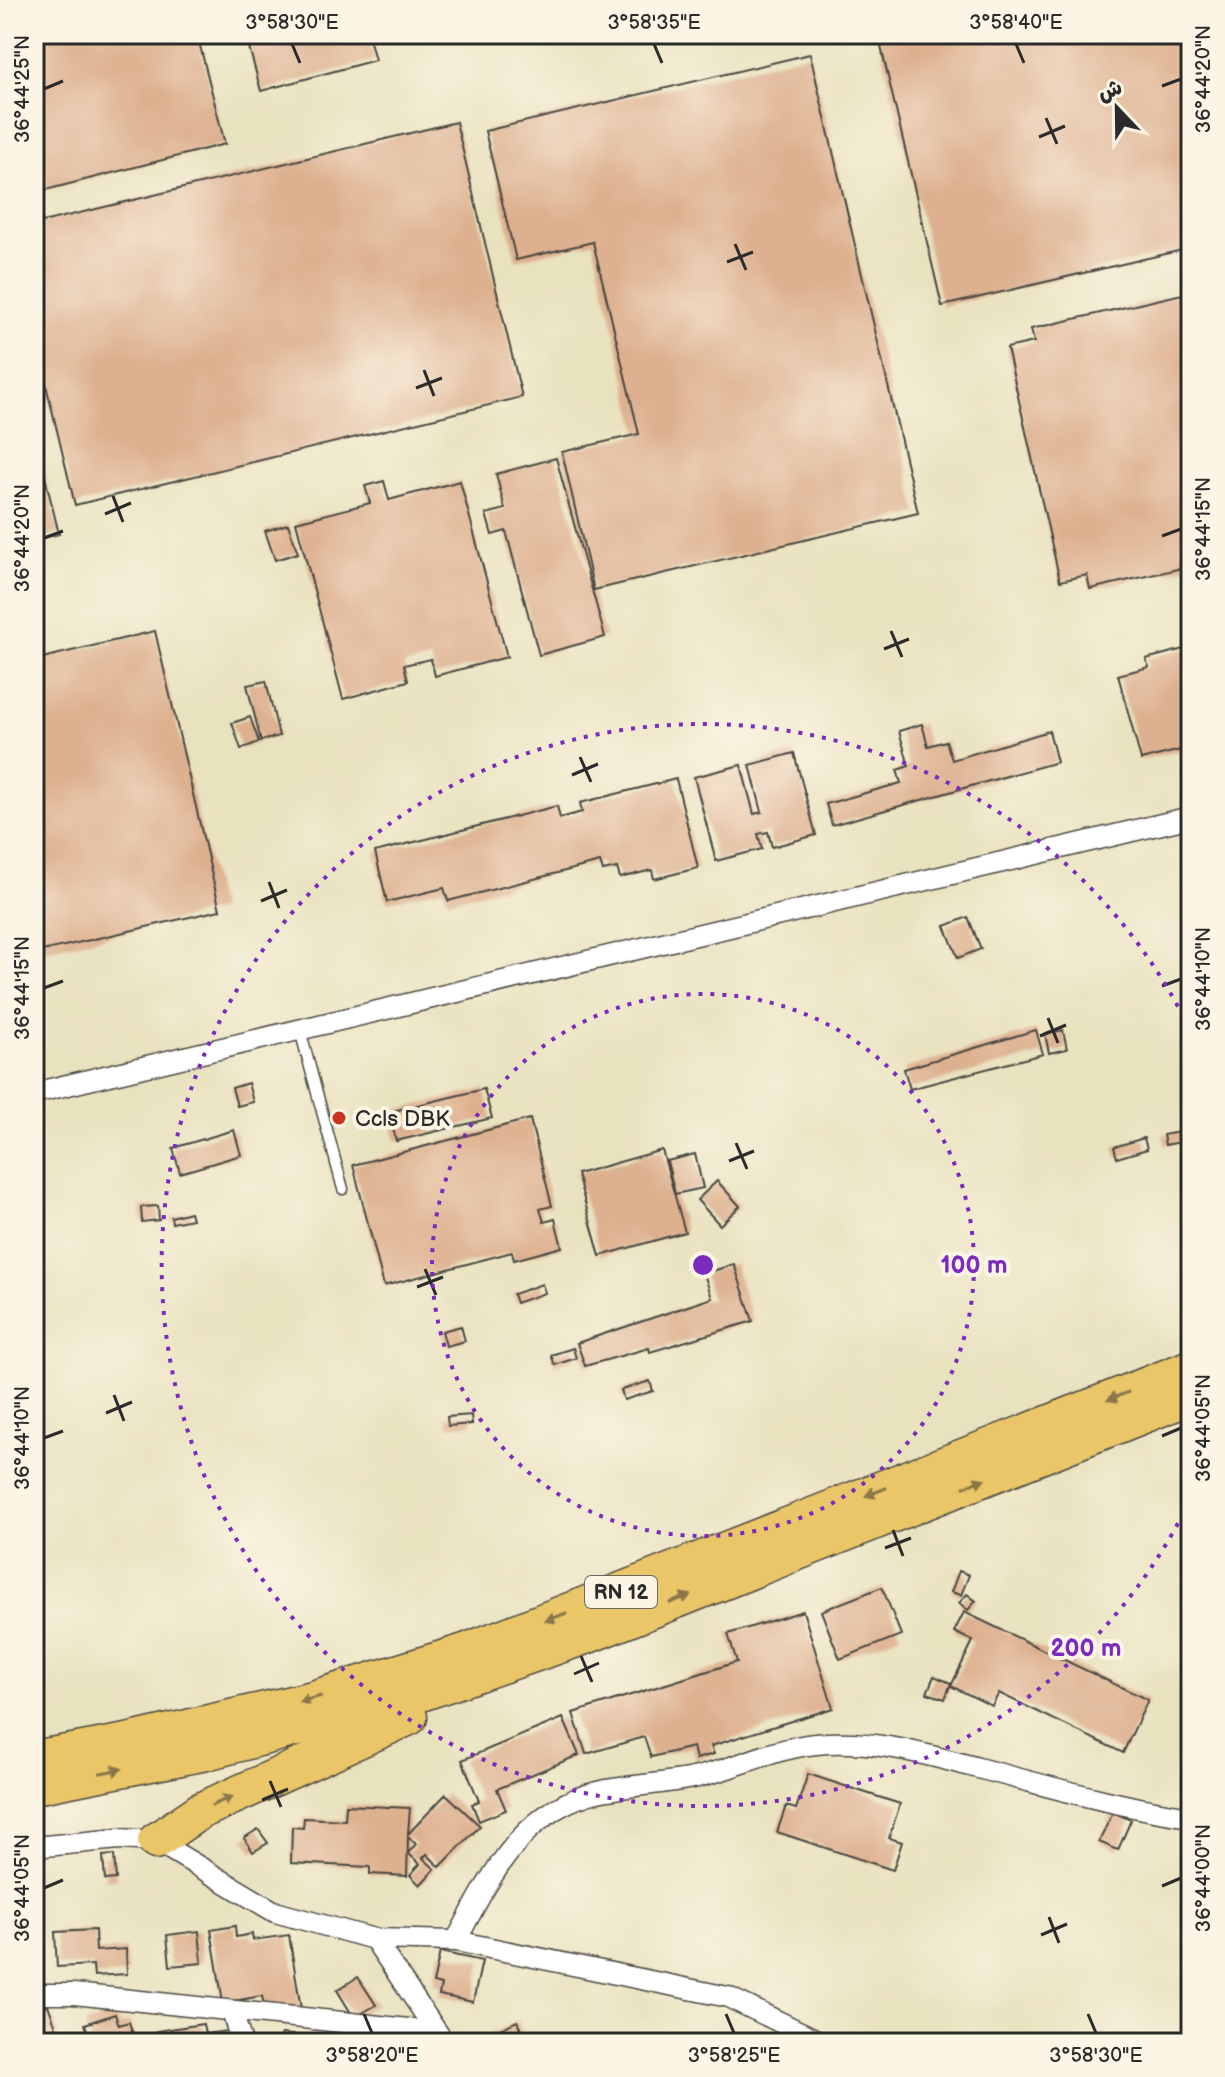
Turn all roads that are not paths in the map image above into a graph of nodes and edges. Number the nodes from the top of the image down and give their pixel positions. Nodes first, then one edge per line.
1 (1191, 817) edge
2 (300, 1030) junction
3 (34, 1093) edge
4 (343, 1189) dead end
5 (1191, 1368) edge
6 (1191, 1396) edge
7 (510, 1661) junction
8 (34, 1759) edge
9 (34, 1786) edge
10 (1191, 1817) edge
11 (156, 1841) junction
12 (34, 1847) edge
13 (374, 1939) junction
14 (456, 1941) junction
15 (34, 1994) edge
16 (232, 2012) junction
17 (440, 2038) edge
18 (242, 2043) edge
19 (823, 2043) edge

1 - 2 street
2 - 3 street
2 - 4 lane
5 -> 8 highway, RN 12
7 -> 6 highway, RN 12
9 -> 7 highway, RN 12
11 -> 7 highway
10 - 14 street
11 - 12 street
11 - 13 street
13 - 14 street
13 - 17 street
14 - 19 street
15 - 16 street
16 - 17 street
16 - 18 street

